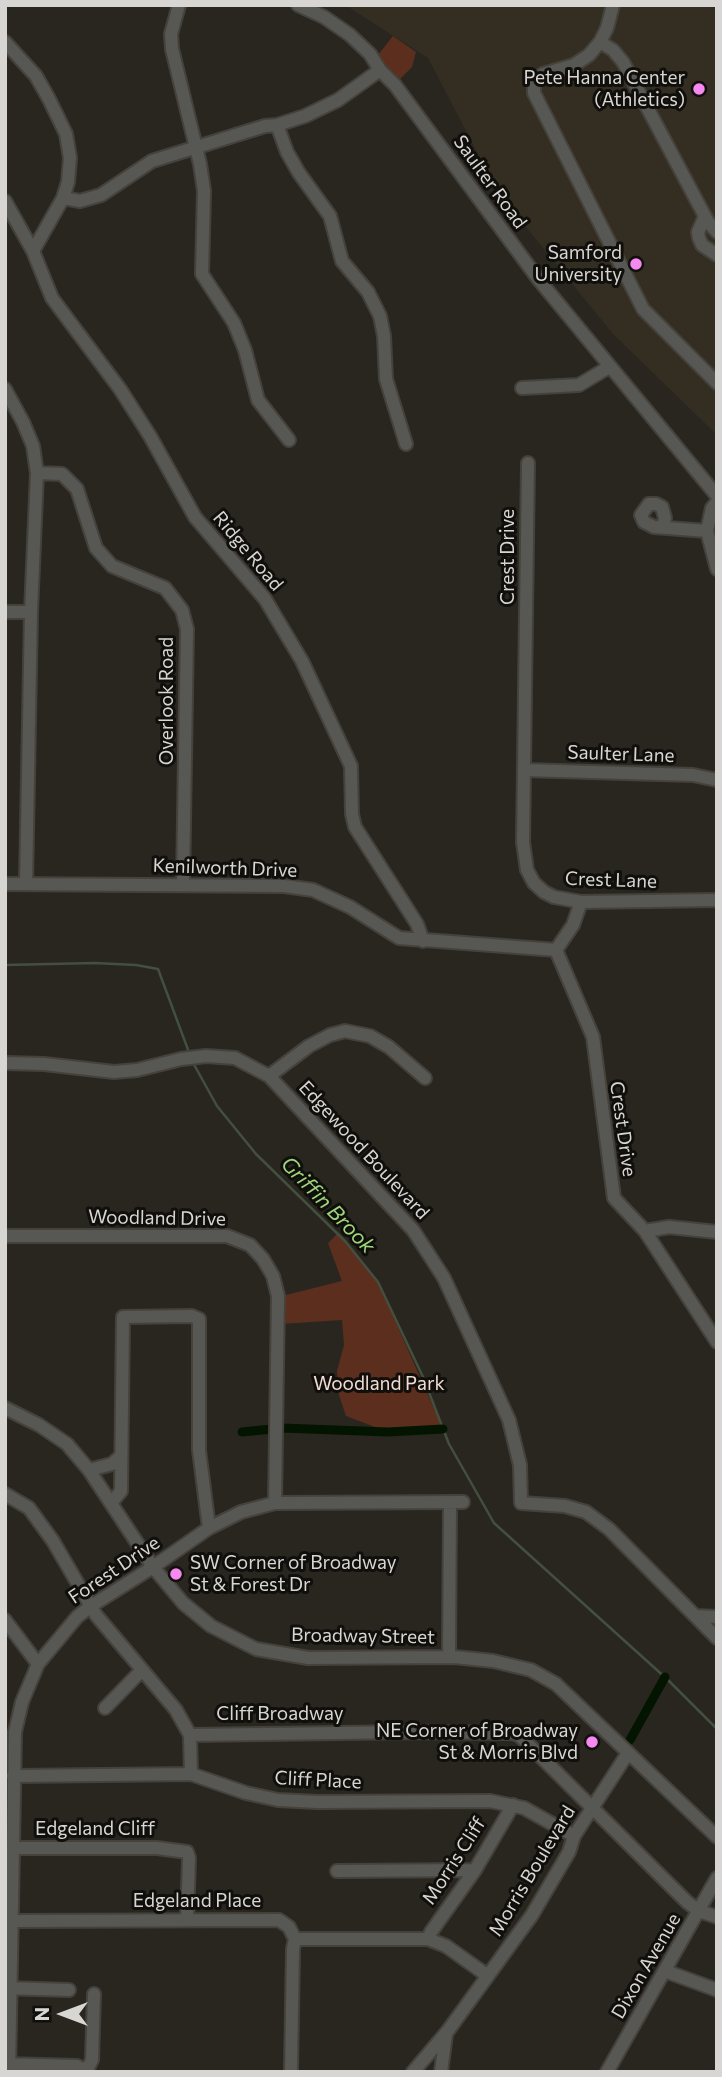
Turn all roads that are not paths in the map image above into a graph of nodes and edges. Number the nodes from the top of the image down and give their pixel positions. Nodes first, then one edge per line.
1 (179, 5) edge
2 (298, 5) edge
3 (613, 5) edge
4 (5, 42) edge
5 (600, 42) junction
6 (380, 70) junction
7 (277, 125) junction
8 (196, 147) junction
9 (63, 198) junction
10 (5, 201) edge
11 (705, 216) junction
12 (14, 218) junction
13 (47, 224) junction
14 (717, 232) edge
15 (33, 251) junction
16 (717, 255) edge
17 (609, 367) junction
18 (717, 383) edge
19 (522, 388) dead end
20 (5, 389) edge
21 (289, 440) dead end
22 (406, 444) dead end
23 (528, 463) dead end
24 (37, 473) junction
25 (717, 496) edge
26 (717, 502) edge
27 (663, 527) dead end
28 (707, 531) junction
29 (717, 569) edge
30 (5, 612) edge
31 (30, 612) junction
32 (524, 770) junction
33 (717, 780) edge
34 (526, 860) joint
35 (5, 884) edge
36 (26, 884) junction
37 (183, 884) junction
38 (717, 900) edge
39 (581, 902) junction
40 (424, 941) junction
41 (556, 950) junction
42 (5, 1063) edge
43 (269, 1076) junction
44 (425, 1078) dead end
45 (645, 1231) junction
46 (717, 1231) edge
47 (5, 1236) edge
48 (717, 1342) edge
49 (5, 1408) edge
50 (121, 1456) junction
51 (89, 1470) junction
52 (5, 1494) edge
53 (111, 1502) junction
54 (275, 1503) junction
55 (209, 1528) junction
56 (153, 1567) junction
57 (91, 1606) junction
58 (695, 1616) junction
59 (717, 1617) edge
60 (5, 1620) edge
61 (717, 1637) edge
62 (449, 1657) junction
63 (38, 1664) junction
64 (142, 1670) junction
65 (105, 1708) dead end
66 (190, 1735) junction
67 (628, 1753) junction
68 (191, 1774) junction
69 (13, 1776) junction
70 (513, 1805) junction
71 (591, 1809) junction
72 (574, 1836) junction
73 (717, 1837) edge
74 (13, 1848) junction
75 (475, 1870) junction
76 (337, 1871) dead end
77 (717, 1878) edge
78 (699, 1911) junction
79 (717, 1917) edge
80 (187, 1920) junction
81 (12, 1921) junction
82 (428, 1938) junction
83 (295, 1939) junction
84 (665, 1971) junction
85 (488, 1976) junction
86 (8, 1988) edge
87 (69, 1990) dead end
88 (717, 1990) edge
89 (94, 1994) dead end
90 (447, 2032) junction
91 (8, 2066) edge
92 (87, 2071) edge
93 (291, 2072) edge
94 (413, 2072) edge
95 (441, 2072) edge
96 (607, 2072) edge

1 - 8 street
2 - 6 street, Saulter Road
3 - 5 street
4 - 9 street
5 - 11 street
5 - 18 street
6 - 7 street
6 - 17 street, Saulter Road
7 - 8 street
7 - 22 street
8 - 9 street
8 - 21 street
9 - 13 street
10 - 12 street, Ridge Road
11 - 14 street
11 - 16 street
12 - 13 street
12 - 15 street, Ridge Road
13 - 15 street
15 - 40 street, Ridge Road
17 - 19 street
17 - 25 street, Saulter Road
20 - 24 street
23 - 32 street, Crest Drive
24 - 31 street
24 - 37 street, Overlook Road
26 - 28 street
27 - 28 street
28 - 29 street
30 - 31 street
31 - 36 street
32 - 33 street, Saulter Lane
32 - 34 street, Crest Drive
34 - 39 street, Crest Lane
35 - 36 street, Kenilworth Drive
36 - 37 street, Kenilworth Drive
37 - 40 street, Kenilworth Drive
38 - 39 street, Crest Lane
39 - 41 street
40 - 41 street, Kenilworth Drive
41 - 45 street, Crest Drive
42 - 43 street, Edgewood Boulevard
43 - 44 street
43 - 58 street, Edgewood Boulevard
45 - 46 street
45 - 48 street, Crest Drive
47 - 54 street, Woodland Drive
49 - 51 street, Broadway Street
50 - 51 street
50 - 53 street
50 - 55 street
51 - 53 street, Broadway Street
52 - 57 street
53 - 56 street, Broadway Street
54 - 55 street, Forest Drive
54 - 62 street, Forest Drive
55 - 56 street, Forest Drive
56 - 57 street, Forest Drive
56 - 62 street, Broadway Street
57 - 63 street, Forest Drive
57 - 64 street
58 - 59 street
58 - 61 street
60 - 63 street
62 - 67 street, Broadway Street
63 - 69 street, Forest Drive
64 - 65 street
64 - 66 street
66 - 68 street
66 - 71 street, Cliff Broadway
67 - 71 street, Morris Boulevard
67 - 73 street, Broadway Street
68 - 69 street, Cliff Place
68 - 70 street, Cliff Place
69 - 74 street, Forest Drive
70 - 72 street, Cliff Place
70 - 75 street, Morris Cliff
71 - 72 street, Morris Boulevard
71 - 78 street, Cliff Broadway
72 - 85 street, Morris Boulevard
74 - 80 street, Edgeland Cliff
74 - 81 street, Forest Drive
75 - 76 street
75 - 82 street, Morris Cliff
77 - 78 street, Dixon Avenue
78 - 79 street
78 - 84 street, Dixon Avenue
80 - 81 street, Edgeland Place
80 - 83 street, Edgeland Place
81 - 86 street, Forest Drive
82 - 83 street
82 - 85 street
83 - 93 street
84 - 88 street
84 - 96 street, Dixon Avenue
85 - 90 street, Morris Boulevard
86 - 87 street
86 - 91 street, Forest Drive
89 - 92 street
90 - 94 street, Morris Boulevard
90 - 95 street
91 - 92 street

